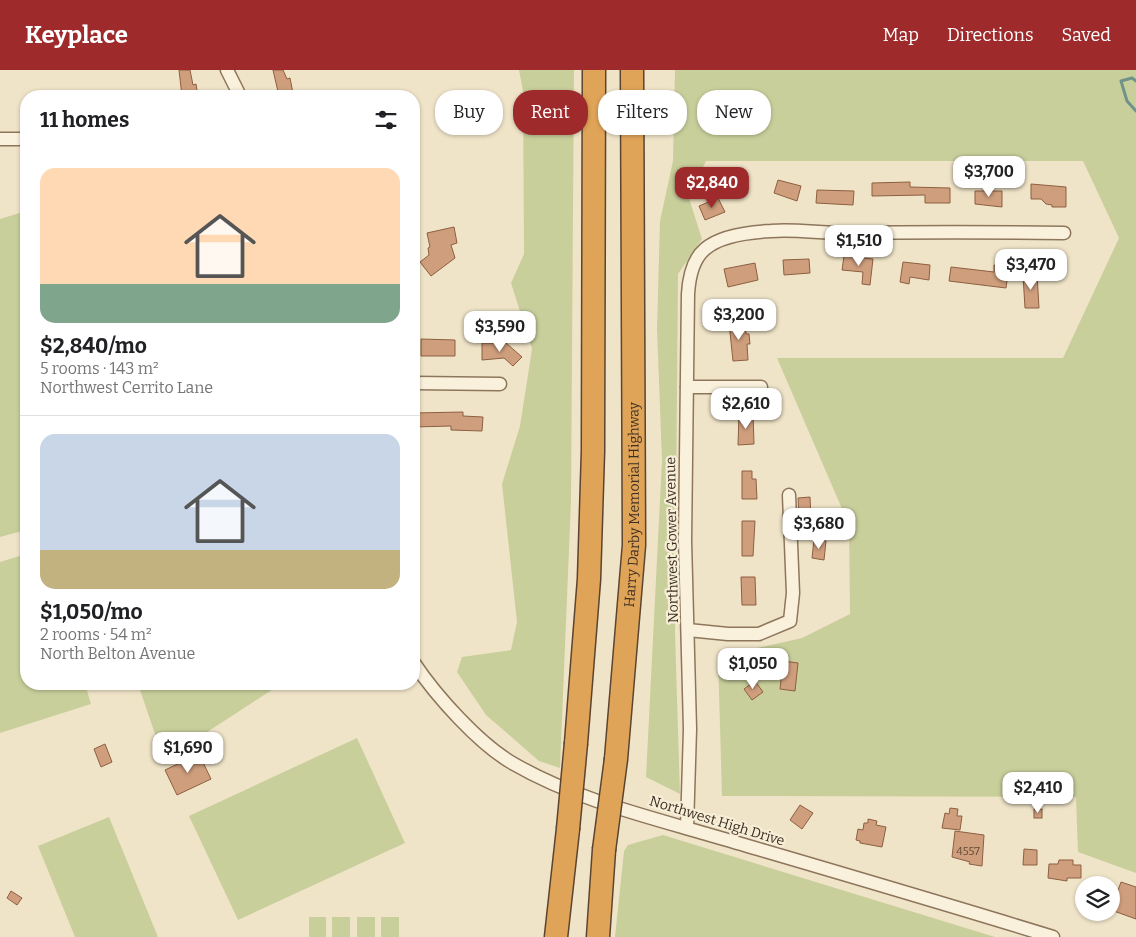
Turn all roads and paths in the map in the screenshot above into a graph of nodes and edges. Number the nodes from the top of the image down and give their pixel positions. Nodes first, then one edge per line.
1 (228, 70) edge
2 (594, 70) edge
3 (632, 70) edge
4 (237, 90) edge
5 (0, 139) edge
6 (20, 139) edge
7 (1064, 234) dead end
8 (420, 383) edge
9 (500, 384) dead end
10 (687, 387) junction
11 (762, 387) dead end
12 (789, 495) dead end
13 (688, 630) junction
14 (420, 670) edge
15 (687, 828) junction
16 (556, 937) edge
17 (598, 937) edge
18 (1053, 937) edge

1 - 4 street
2 - 16 highway, bridge
3 - 17 highway, Harry Darby Memorial Highway, bridge
5 - 6 street
7 - 10 street, Northwest Gower Avenue
8 - 9 street
10 - 11 street
10 - 13 street, Northwest Gower Avenue
12 - 13 street
13 - 15 street, Northwest Gower Avenue
14 - 15 street, Northwest High Drive
15 - 18 street, Northwest High Drive

